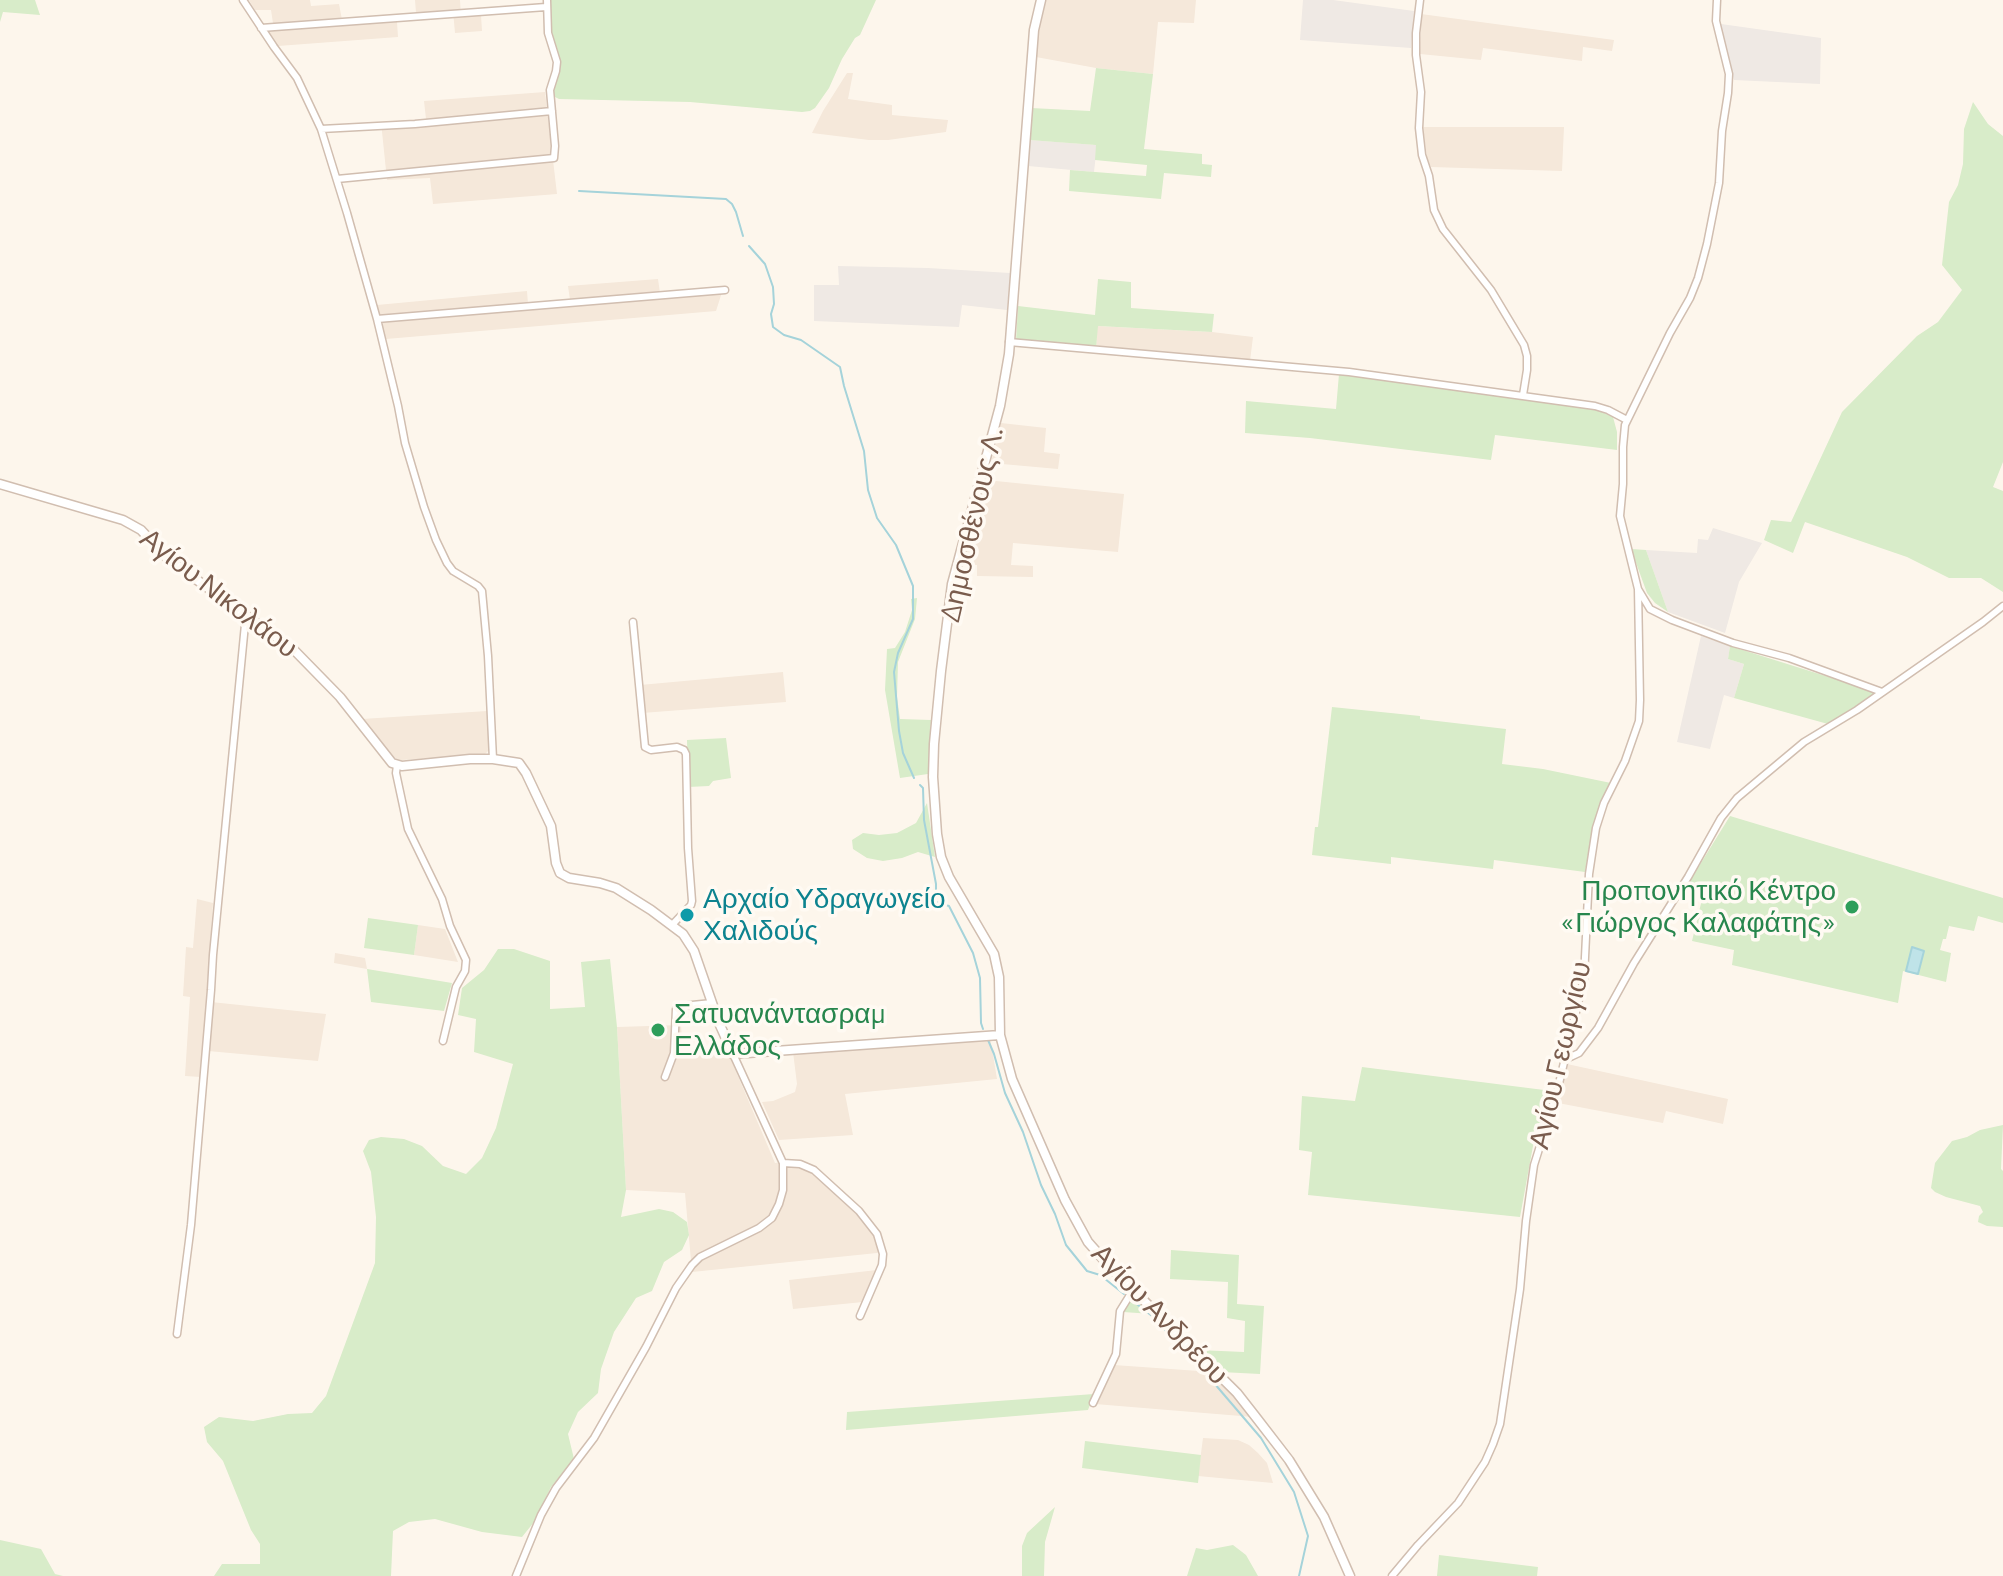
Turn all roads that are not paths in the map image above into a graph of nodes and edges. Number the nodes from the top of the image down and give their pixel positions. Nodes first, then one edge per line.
1 (243, 0) edge
2 (1041, 0) edge
3 (1420, 0) edge
4 (1717, 0) edge
5 (547, 4) edge
6 (261, 28) junction
7 (552, 111) junction
8 (321, 129) junction
9 (337, 179) junction
10 (725, 290) dead end
11 (377, 319) junction
12 (1009, 342) junction
13 (1523, 395) junction
14 (1627, 420) junction
15 (0, 484) edge
16 (1638, 589) junction
17 (2003, 606) edge
18 (246, 614) junction
19 (633, 622) dead end
20 (1882, 692) junction
21 (493, 759) junction
22 (397, 765) junction
23 (672, 925) junction
24 (712, 1003) junction
25 (1000, 1035) junction
26 (443, 1041) dead end
27 (733, 1054) junction
28 (1564, 1060) junction
29 (665, 1077) dead end
30 (783, 1163) junction
31 (1133, 1290) junction
32 (860, 1316) dead end
33 (177, 1334) dead end
34 (1093, 1403) dead end
35 (516, 1576) edge
36 (1350, 1576) edge
37 (1392, 1576) edge

1 - 6 street
2 - 12 street, Δημοσθένους Λ.
3 - 13 street
4 - 14 street, Αγίου Γεωργίου
5 - 6 street
5 - 7 street
6 - 8 street
7 - 8 street
7 - 9 street
8 - 9 street
9 - 11 street
10 - 11 street
11 - 21 street
12 - 13 street
12 - 25 street, Δημοσθένους Λ.
13 - 14 street
14 - 16 street, Αγίου Γεωργίου
15 - 18 street, Αγίου Νικολάου
16 - 20 street
16 - 28 street, Αγίου Γεωργίου
17 - 20 street
18 - 22 street, Αγίου Νικολάου
18 - 33 street
19 - 23 street
20 - 28 street
21 - 22 street
21 - 23 street
22 - 26 street
23 - 24 street
24 - 27 street
24 - 29 street
25 - 27 street
25 - 31 street, Αγίου Ανδρέου
27 - 30 street
28 - 37 street, Αγίου Γεωργίου
30 - 32 street
30 - 35 street
31 - 34 street
31 - 36 street, Αγίου Ανδρέου

